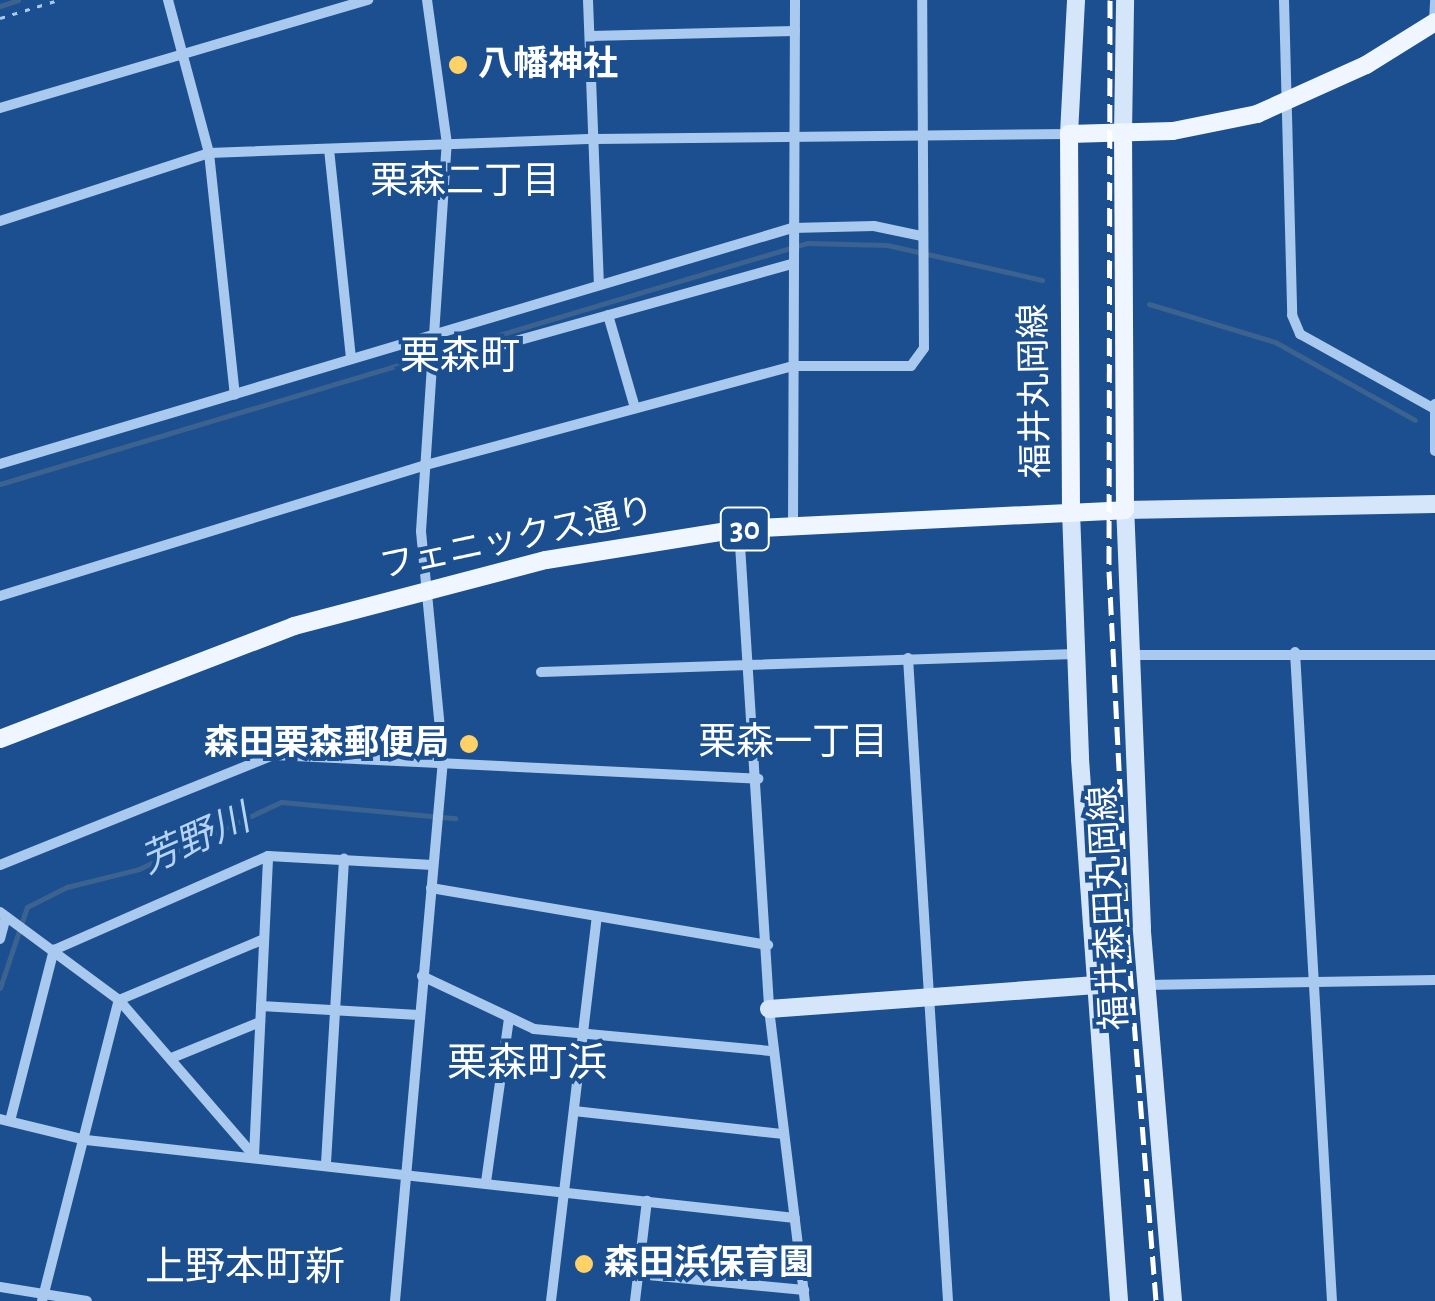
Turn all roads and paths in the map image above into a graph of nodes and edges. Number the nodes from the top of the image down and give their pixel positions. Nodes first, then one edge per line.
1 (58, 0) edge
2 (168, 0) edge
3 (368, 0) edge
4 (427, 0) edge
5 (588, 0) edge
6 (795, 0) edge
7 (922, 0) edge
8 (1076, 0) edge
9 (1125, 0) edge
10 (1284, 0) edge
11 (1435, 0) edge
12 (0, 18) edge
13 (1434, 22) edge
14 (795, 31) junction
15 (590, 36) junction
16 (182, 51) junction
17 (1286, 104) junction
18 (0, 108) edge
19 (1122, 133) junction
20 (922, 134) junction
21 (1069, 134) junction
22 (796, 135) junction
23 (594, 139) junction
24 (446, 144) junction
25 (329, 149) junction
26 (209, 153) junction
27 (0, 221) edge
28 (792, 228) junction
29 (922, 236) junction
30 (791, 264) junction
31 (599, 284) junction
32 (608, 316) junction
33 (432, 337) junction
34 (351, 359) junction
35 (430, 366) junction
36 (793, 366) junction
37 (235, 394) junction
38 (1434, 405) edge
39 (635, 408) junction
40 (1435, 450) edge
41 (0, 464) edge
42 (426, 465) junction
43 (1435, 504) edge
44 (1125, 510) junction
45 (1071, 511) junction
46 (792, 526) junction
47 (738, 529) junction
48 (423, 589) junction
49 (0, 596) edge
50 (1296, 652) junction
51 (1076, 654) junction
52 (1130, 655) junction
53 (1435, 655) edge
54 (908, 658) junction
55 (751, 665) junction
56 (541, 672) dead end
57 (0, 739) edge
58 (443, 760) junction
59 (758, 778) junction
60 (268, 856) junction
61 (344, 859) junction
62 (433, 865) junction
63 (0, 866) edge
64 (431, 888) junction
65 (3, 914) edge
66 (596, 917) junction
67 (0, 939) edge
68 (264, 939) junction
69 (768, 945) junction
70 (54, 950) junction
71 (422, 976) junction
72 (1312, 980) junction
73 (1435, 980) edge
74 (1096, 985) junction
75 (1146, 985) junction
76 (932, 999) junction
77 (119, 1000) junction
78 (261, 1006) junction
79 (768, 1008) junction
80 (334, 1010) junction
81 (419, 1015) junction
82 (509, 1019) junction
83 (260, 1022) junction
84 (584, 1034) junction
85 (773, 1051) junction
86 (174, 1058) junction
87 (574, 1111) junction
88 (5, 1120) edge
89 (784, 1134) junction
90 (86, 1140) junction
91 (254, 1156) junction
92 (326, 1163) junction
93 (404, 1172) junction
94 (486, 1182) junction
95 (563, 1191) junction
96 (646, 1201) junction
97 (795, 1218) junction
98 (638, 1274) junction
99 (0, 1287) edge
100 (805, 1296) edge
101 (43, 1298) edge
102 (87, 1301) edge
103 (395, 1301) edge
104 (551, 1301) edge
105 (634, 1301) edge
106 (948, 1301) edge
107 (1119, 1301) edge
108 (1173, 1301) edge
109 (1332, 1301) edge

1 - 12 path
2 - 16 street
3 - 16 street
4 - 24 street
5 - 15 street
6 - 14 street
7 - 20 street
8 - 21 main road
9 - 19 main road
10 - 17 street
11 - 13 street
13 - 17 main road
14 - 15 street
14 - 22 street
15 - 23 street
16 - 18 street
16 - 26 street
17 - 19 main road
17 - 38 street
19 - 21 main road
19 - 44 main road
20 - 21 street
20 - 22 street
20 - 29 street
21 - 45 main road, 福井丸岡線
22 - 23 street
22 - 28 street
23 - 24 street
23 - 31 street
24 - 25 street
24 - 33 street
25 - 26 street
25 - 34 street
26 - 27 street
26 - 37 street
28 - 29 street
28 - 30 street
28 - 31 street
29 - 36 street
30 - 32 street
30 - 36 street
31 - 33 street
32 - 35 street
32 - 39 street
33 - 34 street
33 - 35 street
34 - 37 street
35 - 42 street
36 - 39 street
36 - 46 street
37 - 41 street
38 - 40 street
39 - 42 street
42 - 48 street
42 - 49 street
43 - 44 main road
44 - 45 main road, 福井丸岡線 / 30
44 - 52 main road, 福井森田丸岡線
45 - 46 main road, フェニックス通り / 30
45 - 51 main road, 福井森田丸岡線
46 - 47 main road, フェニックス通り / 30
47 - 48 main road, フェニックス通り / 30
47 - 55 street
48 - 57 main road, フェニックス通り / 30
48 - 58 street
50 - 52 street
50 - 53 street
50 - 72 street
51 - 54 street
51 - 74 main road, 福井森田丸岡線
52 - 75 main road, 福井森田丸岡線
54 - 55 street
54 - 76 street
55 - 56 street
55 - 59 street
58 - 59 street
58 - 62 street
58 - 63 street
59 - 69 street
60 - 61 street
60 - 68 street
60 - 70 street
61 - 62 street
61 - 80 street
62 - 64 street
64 - 66 street
64 - 71 street
65 - 67 street
65 - 70 street
66 - 69 street
66 - 84 street
68 - 77 street
68 - 78 street
69 - 79 street
70 - 77 street
70 - 88 street
71 - 81 street
71 - 82 street
72 - 73 street
72 - 75 street
72 - 109 street
74 - 76 main road
74 - 107 main road, 福井森田丸岡線
75 - 108 main road, 福井森田丸岡線
76 - 79 main road
76 - 106 street
77 - 86 street
77 - 90 street
78 - 80 street
78 - 83 street
79 - 85 street
80 - 81 street
80 - 92 street
81 - 93 street
82 - 84 street
82 - 94 street
83 - 86 street
83 - 91 street
84 - 85 street
84 - 87 street
85 - 89 street
86 - 91 street
87 - 89 street
87 - 95 street
88 - 90 street
89 - 97 street
90 - 91 street
90 - 101 street
91 - 92 street
92 - 93 street
93 - 94 street
93 - 103 street
94 - 95 street
95 - 96 street
95 - 104 street
96 - 97 street
96 - 98 street
97 - 100 street
98 - 100 street
98 - 105 street
99 - 101 street
101 - 102 street

